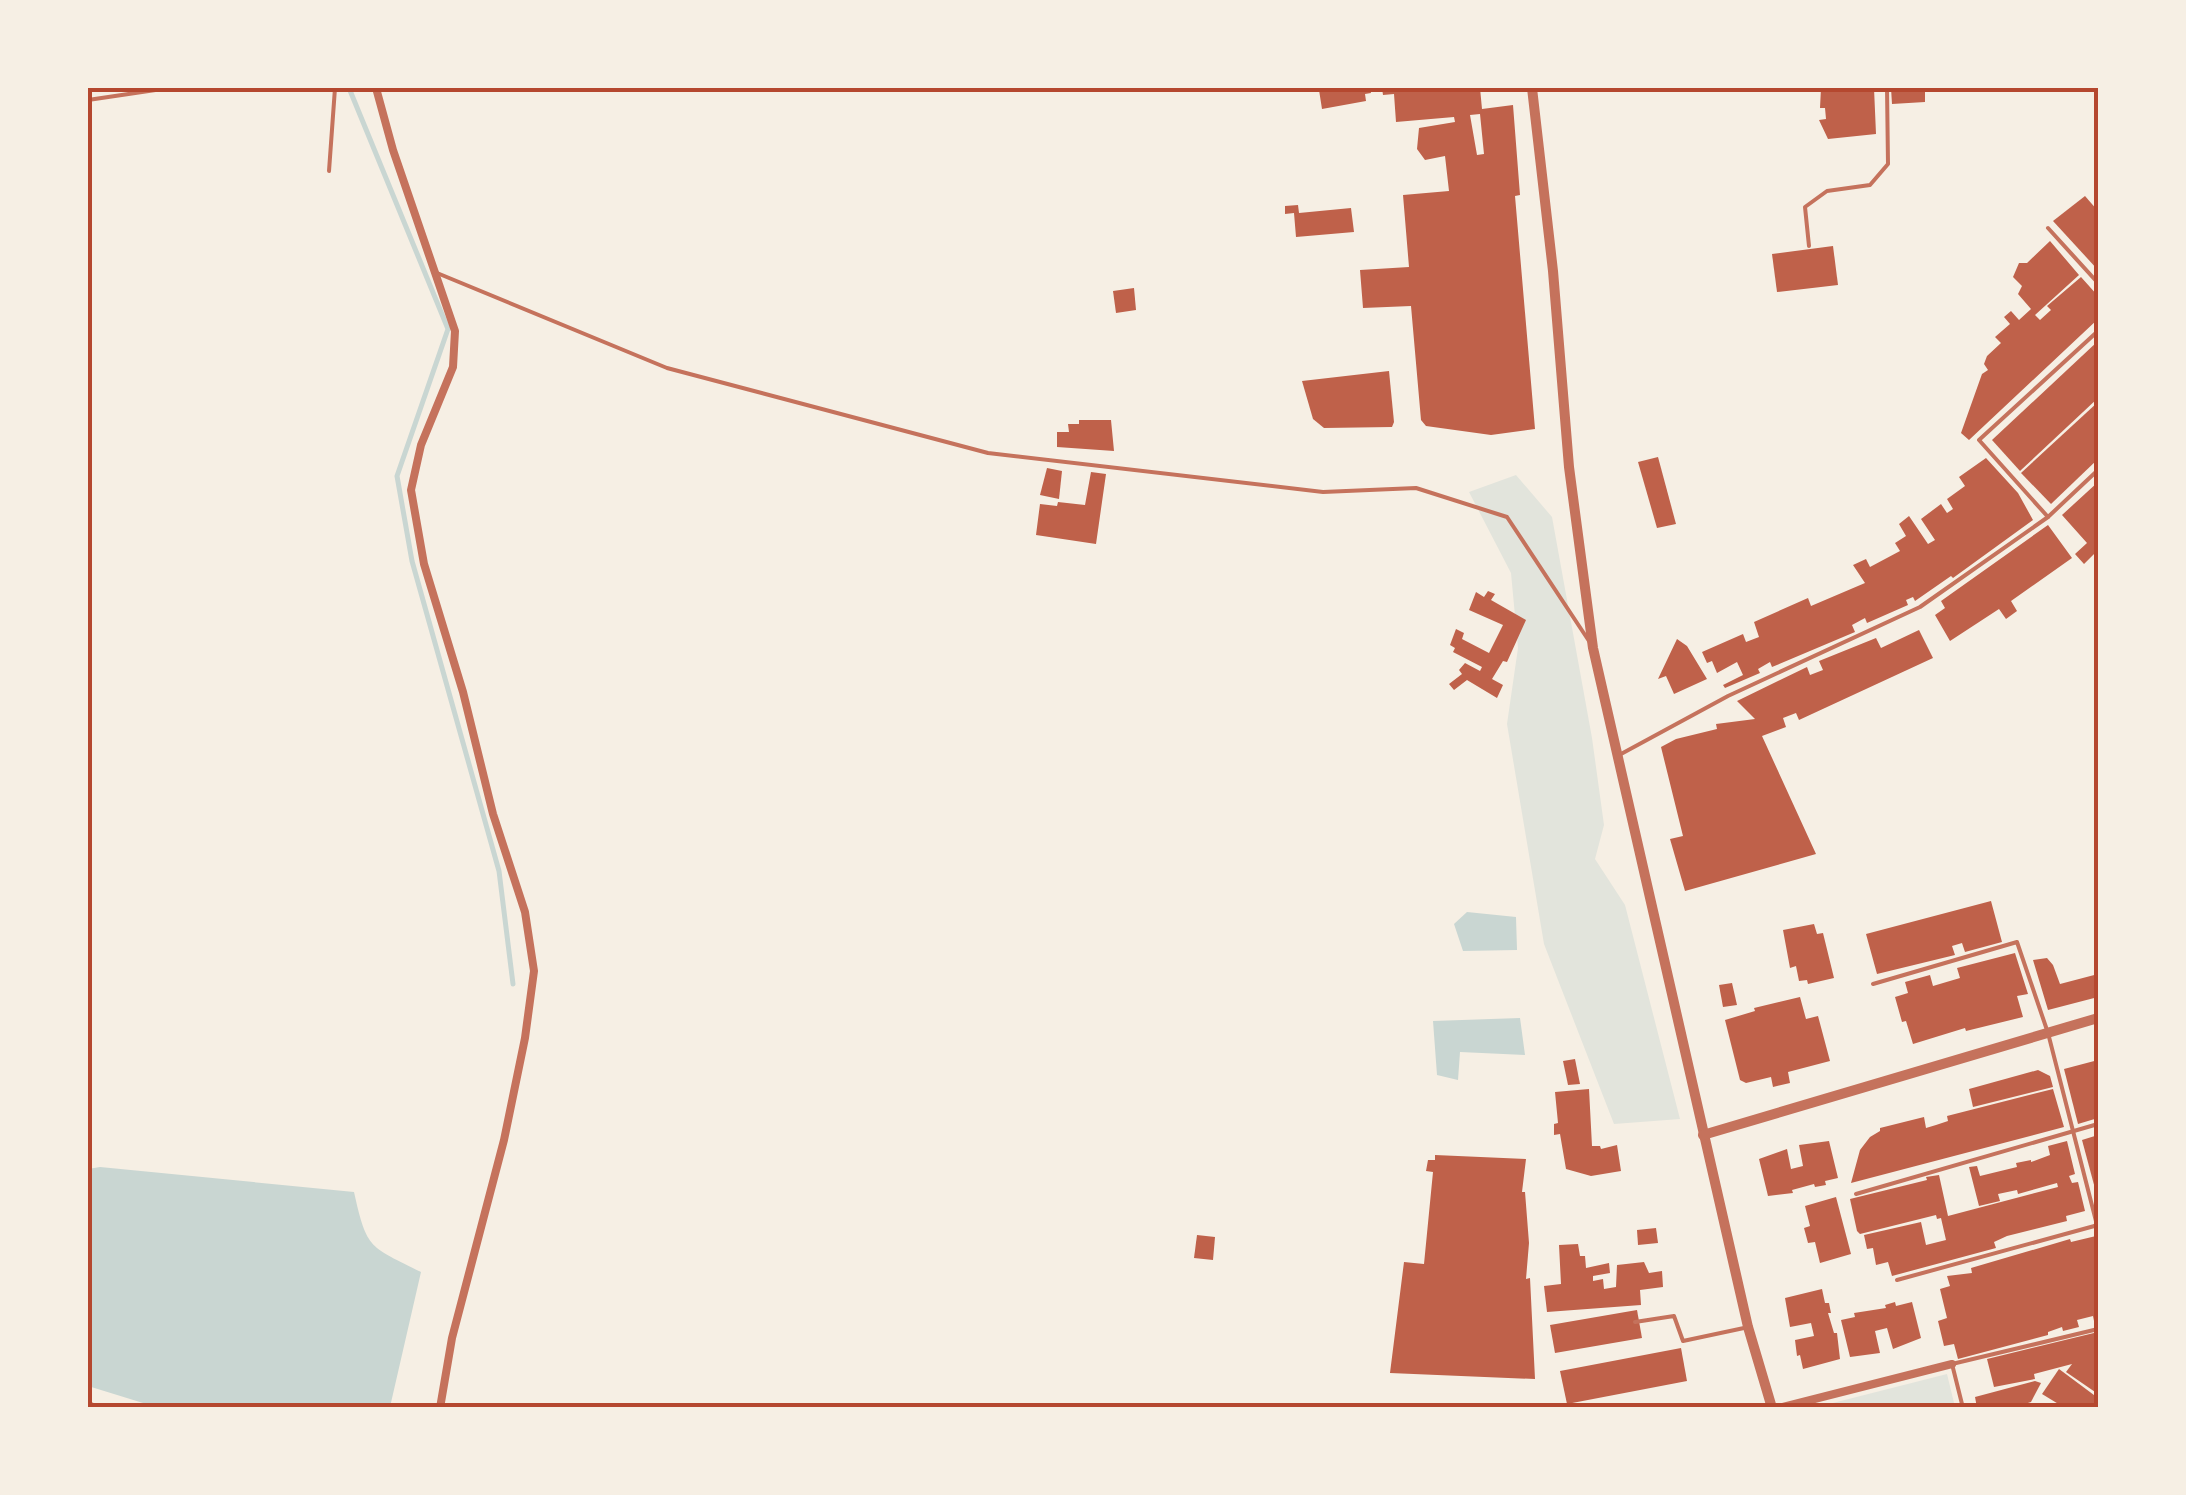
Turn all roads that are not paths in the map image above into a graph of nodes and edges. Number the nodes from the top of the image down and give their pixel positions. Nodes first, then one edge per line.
1 (169, 88) edge
2 (335, 88) edge
3 (376, 88) edge
4 (1532, 88) edge
5 (1887, 88) edge
6 (88, 100) edge
7 (329, 172) dead end
8 (2048, 228) dead end
9 (1809, 246) dead end
10 (437, 273) junction
11 (2098, 284) edge
12 (2098, 330) edge
13 (2098, 470) edge
14 (2048, 516) junction
15 (1594, 648) junction
16 (1617, 756) junction
17 (1873, 984) dead end
18 (2098, 1018) edge
19 (2048, 1033) junction
20 (2098, 1124) edge
21 (2073, 1132) junction
22 (1704, 1135) junction
23 (1856, 1194) dead end
24 (2098, 1227) edge
25 (1897, 1280) dead end
26 (1635, 1322) dead end
27 (1748, 1327) junction
28 (2098, 1330) edge
29 (1952, 1364) junction
30 (88, 1406) edge
31 (95, 1408) edge
32 (440, 1408) edge
33 (1776, 1408) edge
34 (1963, 1408) edge

1 - 6 lane
2 - 7 lane
3 - 10 street
4 - 15 street
5 - 9 lane
8 - 11 lane
10 - 15 lane
10 - 32 street
12 - 14 lane
13 - 14 lane
14 - 16 lane
15 - 16 street
16 - 22 street
17 - 19 lane
18 - 19 street
19 - 21 lane
19 - 22 street
20 - 21 lane
21 - 23 lane
21 - 24 lane
22 - 27 street
24 - 25 lane
26 - 27 lane
27 - 33 street
28 - 29 lane
29 - 33 street
29 - 34 lane
30 - 31 street

